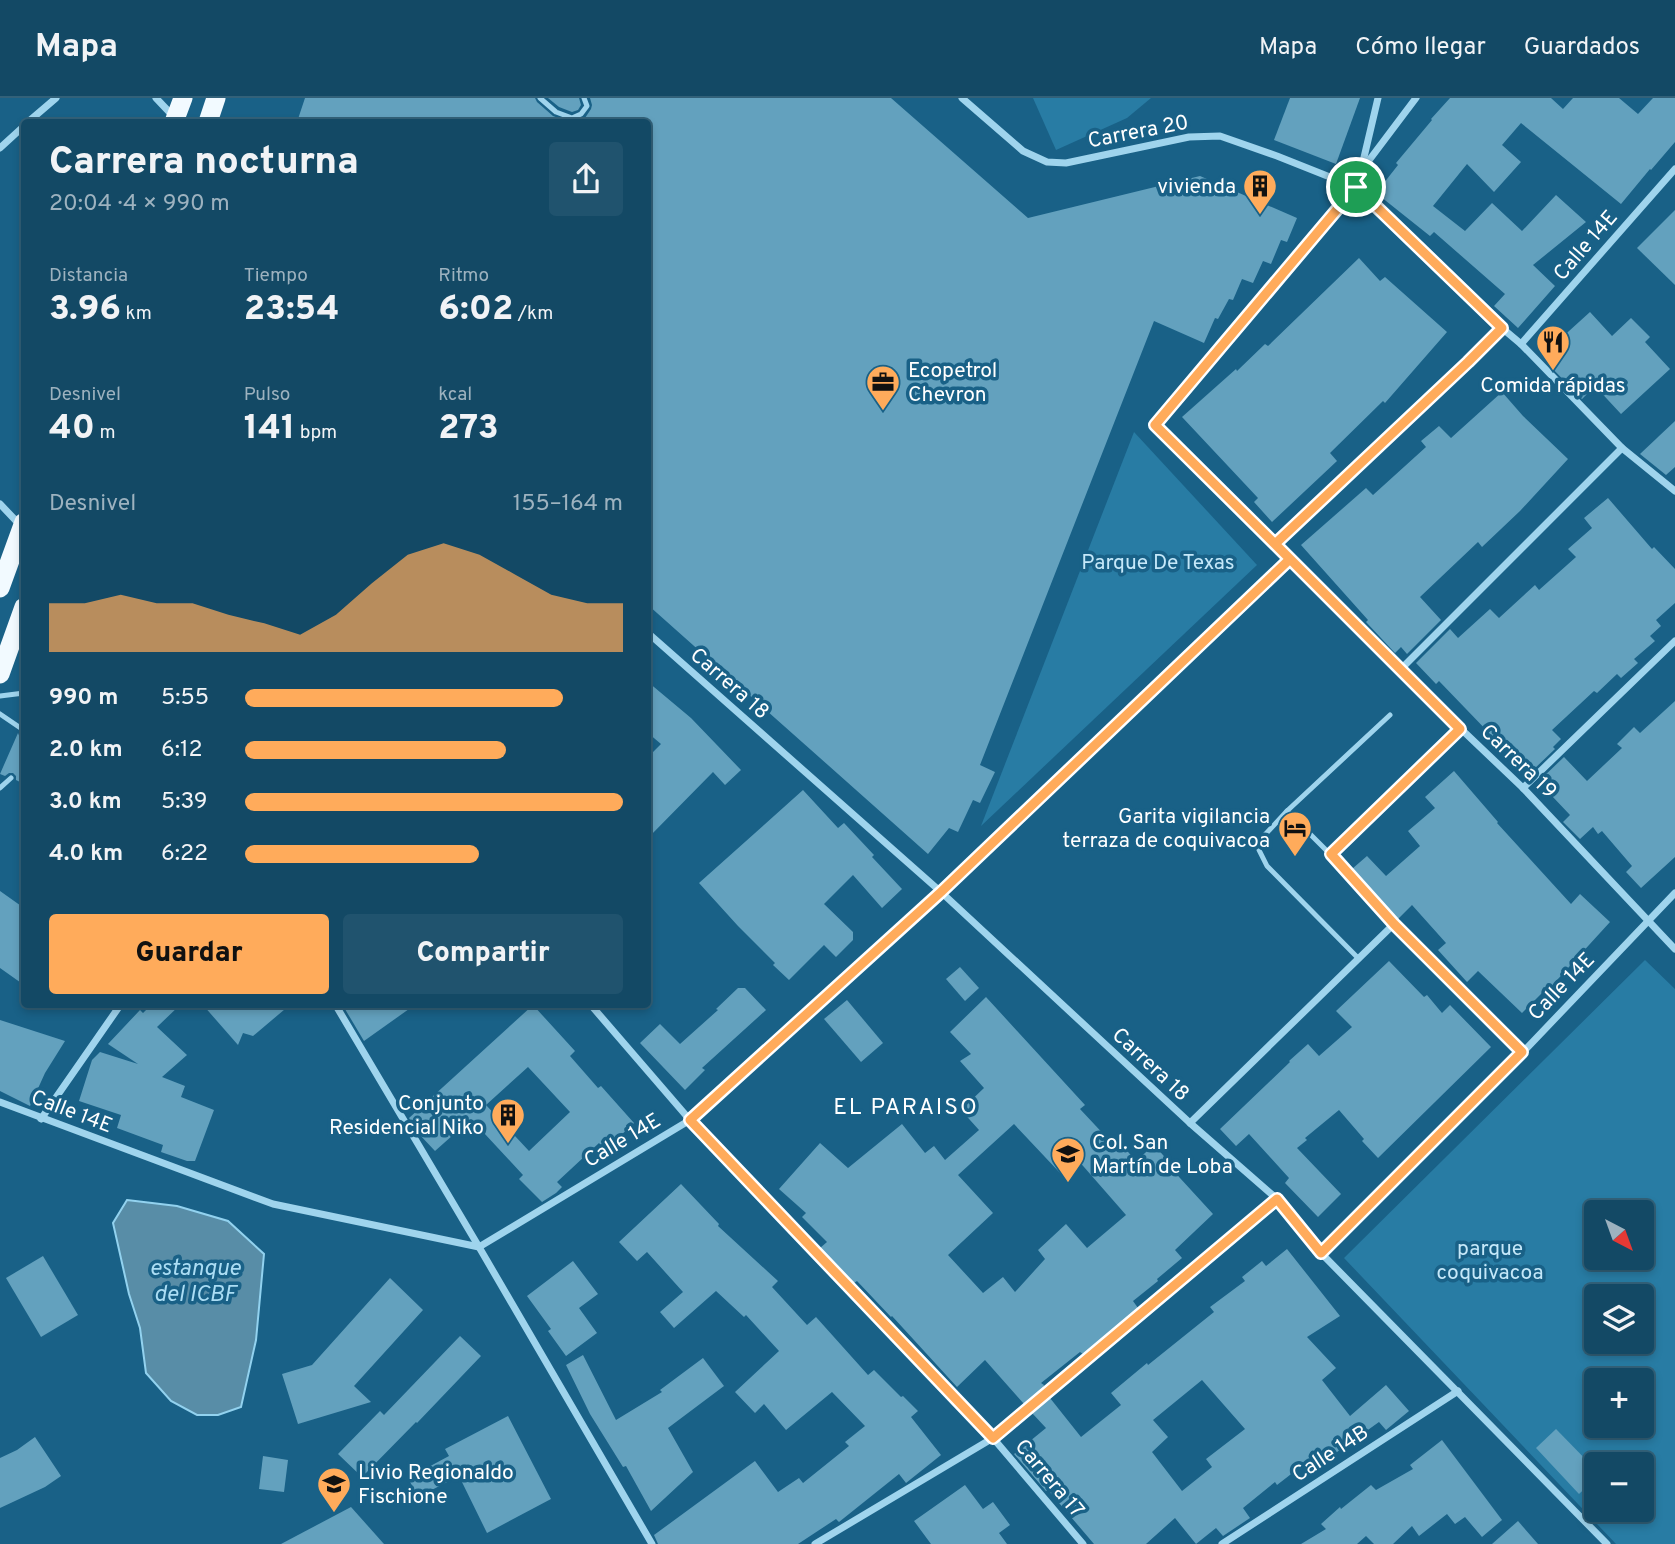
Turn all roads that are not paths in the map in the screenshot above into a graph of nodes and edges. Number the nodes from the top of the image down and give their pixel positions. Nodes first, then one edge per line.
1 (56, 98) edge
2 (156, 98) edge
3 (183, 98) edge
4 (216, 98) edge
5 (540, 98) edge
6 (584, 98) edge
7 (962, 98) edge
8 (1378, 98) edge
9 (1416, 98) edge
10 (32, 119) edge
11 (173, 119) edge
12 (176, 119) edge
13 (209, 119) edge
14 (21, 129) edge
15 (0, 148) edge
16 (1675, 169) edge
17 (1361, 170) junction
18 (1356, 187) junction
19 (1502, 328) junction
20 (1521, 344) junction
21 (1622, 448) junction
22 (1675, 491) edge
23 (0, 504) edge
24 (21, 522) edge
25 (21, 533) edge
26 (1275, 544) junction
27 (1290, 559) junction
28 (0, 588) edge
29 (21, 615) edge
30 (651, 636) edge
31 (1675, 641) edge
32 (1401, 670) junction
33 (0, 674) edge
34 (21, 693) edge
35 (0, 696) edge
36 (0, 714) edge
37 (1390, 715) dead end
38 (21, 728) edge
39 (1460, 729) junction
40 (11, 778) dead end
41 (0, 788) edge
42 (1523, 788) junction
43 (1287, 811) junction
44 (1331, 854) junction
45 (941, 892) junction
46 (1675, 893) edge
47 (1648, 921) junction
48 (1394, 924) junction
49 (1675, 949) edge
50 (1359, 959) junction
51 (118, 1008) edge
52 (337, 1008) edge
53 (593, 1008) edge
54 (1522, 1052) junction
55 (0, 1102) edge
56 (41, 1119) junction
57 (690, 1120) junction
58 (1190, 1123) junction
59 (1277, 1199) junction
60 (479, 1247) junction
61 (1321, 1253) junction
62 (1458, 1391) junction
63 (993, 1438) junction
64 (1605, 1543) edge
65 (652, 1544) edge
66 (815, 1544) edge
67 (1083, 1544) edge
68 (1222, 1544) edge

1 - 10 street
2 - 11 street
3 - 12 highway
4 - 13 highway
5 - 6 lane
7 - 18 street, Carrera 20
8 - 17 street
9 - 17 street
14 - 15 street
16 - 20 street, Calle 14E
17 - 18 street
18 - 19 street, Carrera 20
18 - 26 street, Carrera 19
19 - 20 street, Carrera 20
19 - 26 street
20 - 21 street, Carrera 20
21 - 22 street, Carrera 20
21 - 32 street
23 - 24 street
25 - 28 highway
26 - 27 street, Carrera 19
27 - 32 street, Carrera 19
27 - 45 street, Calle 14E
29 - 33 highway
30 - 45 street, Carrera 18
31 - 42 street
32 - 39 street, Carrera 19
34 - 35 lane
36 - 38 lane
37 - 43 lane
39 - 42 street, Carrera 19
39 - 44 street
40 - 41 lane
42 - 47 street, Carrera 19
43 - 44 lane
43 - 50 lane
44 - 48 street
45 - 57 street, Calle 14E
45 - 58 street, Carrera 18
46 - 47 street, Calle 14E
47 - 49 street, Carrera 19
47 - 54 street, Calle 14E
48 - 50 street
48 - 54 street
50 - 58 street
51 - 56 street
52 - 60 street
53 - 57 street, Carrera 17
54 - 61 street, Calle 14E
55 - 56 street, Calle 14E
56 - 60 street, Calle 14E
57 - 60 street, Calle 14E
57 - 63 street, Carrera 17
58 - 59 street, Carrera 18
59 - 61 street, Carrera 18
59 - 63 street
60 - 65 street
61 - 62 street, Carrera 18
62 - 64 street, Carrera 18
62 - 68 street, Calle 14B
63 - 66 street
63 - 67 street, Carrera 17

